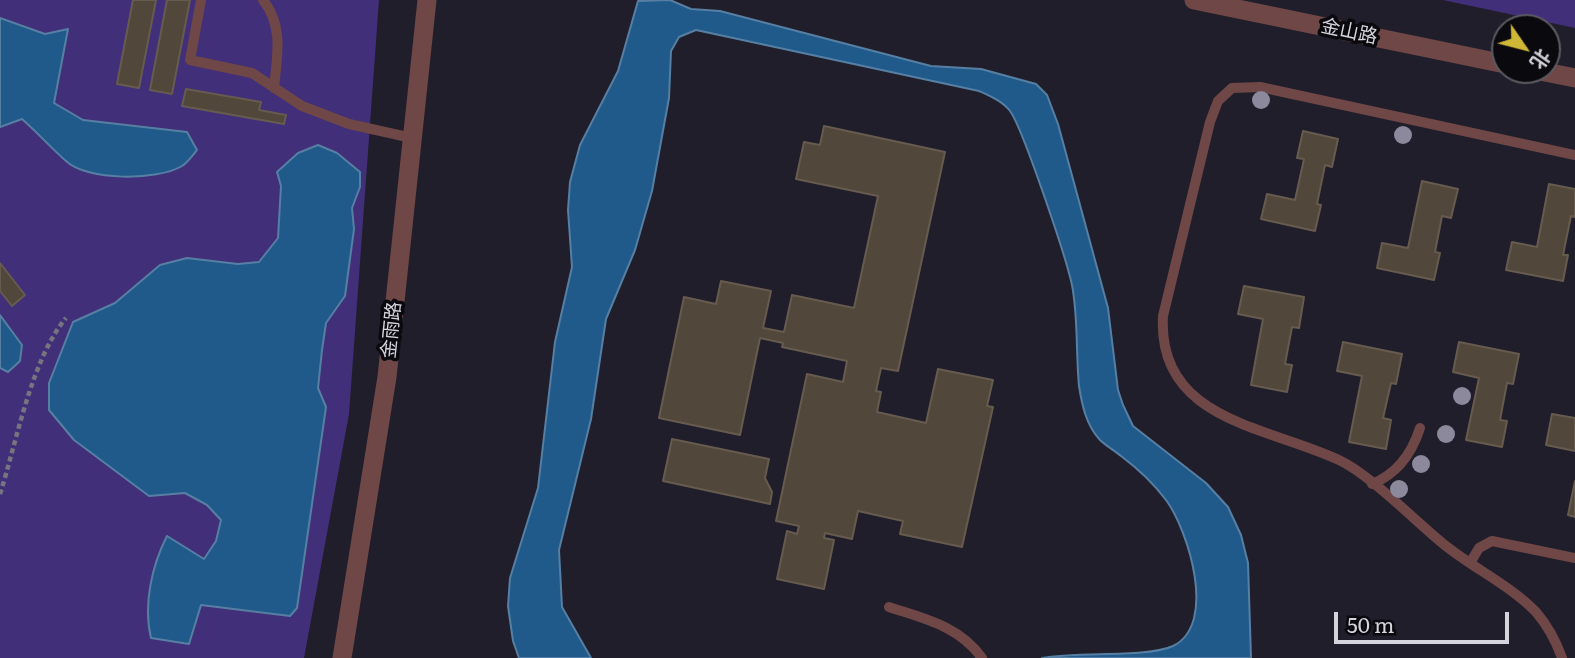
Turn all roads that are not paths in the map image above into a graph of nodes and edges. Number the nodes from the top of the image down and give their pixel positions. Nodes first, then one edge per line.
1 (201, 0) edge
2 (262, 0) edge
3 (427, 0) edge
4 (1194, 0) edge
5 (1491, 61) edge
6 (274, 88) junction
7 (412, 138) junction
8 (1575, 155) edge
9 (1420, 428) dead end
10 (1372, 484) junction
11 (1575, 558) edge
12 (1470, 563) junction
13 (889, 607) dead end
14 (342, 658) edge
15 (982, 658) edge
16 (1562, 658) edge

1 - 6 lane
2 - 6 lane
3 - 7 street, 金雨路
4 - 5 street, 金山路
6 - 7 lane
7 - 14 street, 金雨路
8 - 10 lane
9 - 10 lane
10 - 12 lane
11 - 12 lane
12 - 16 lane
13 - 15 lane

